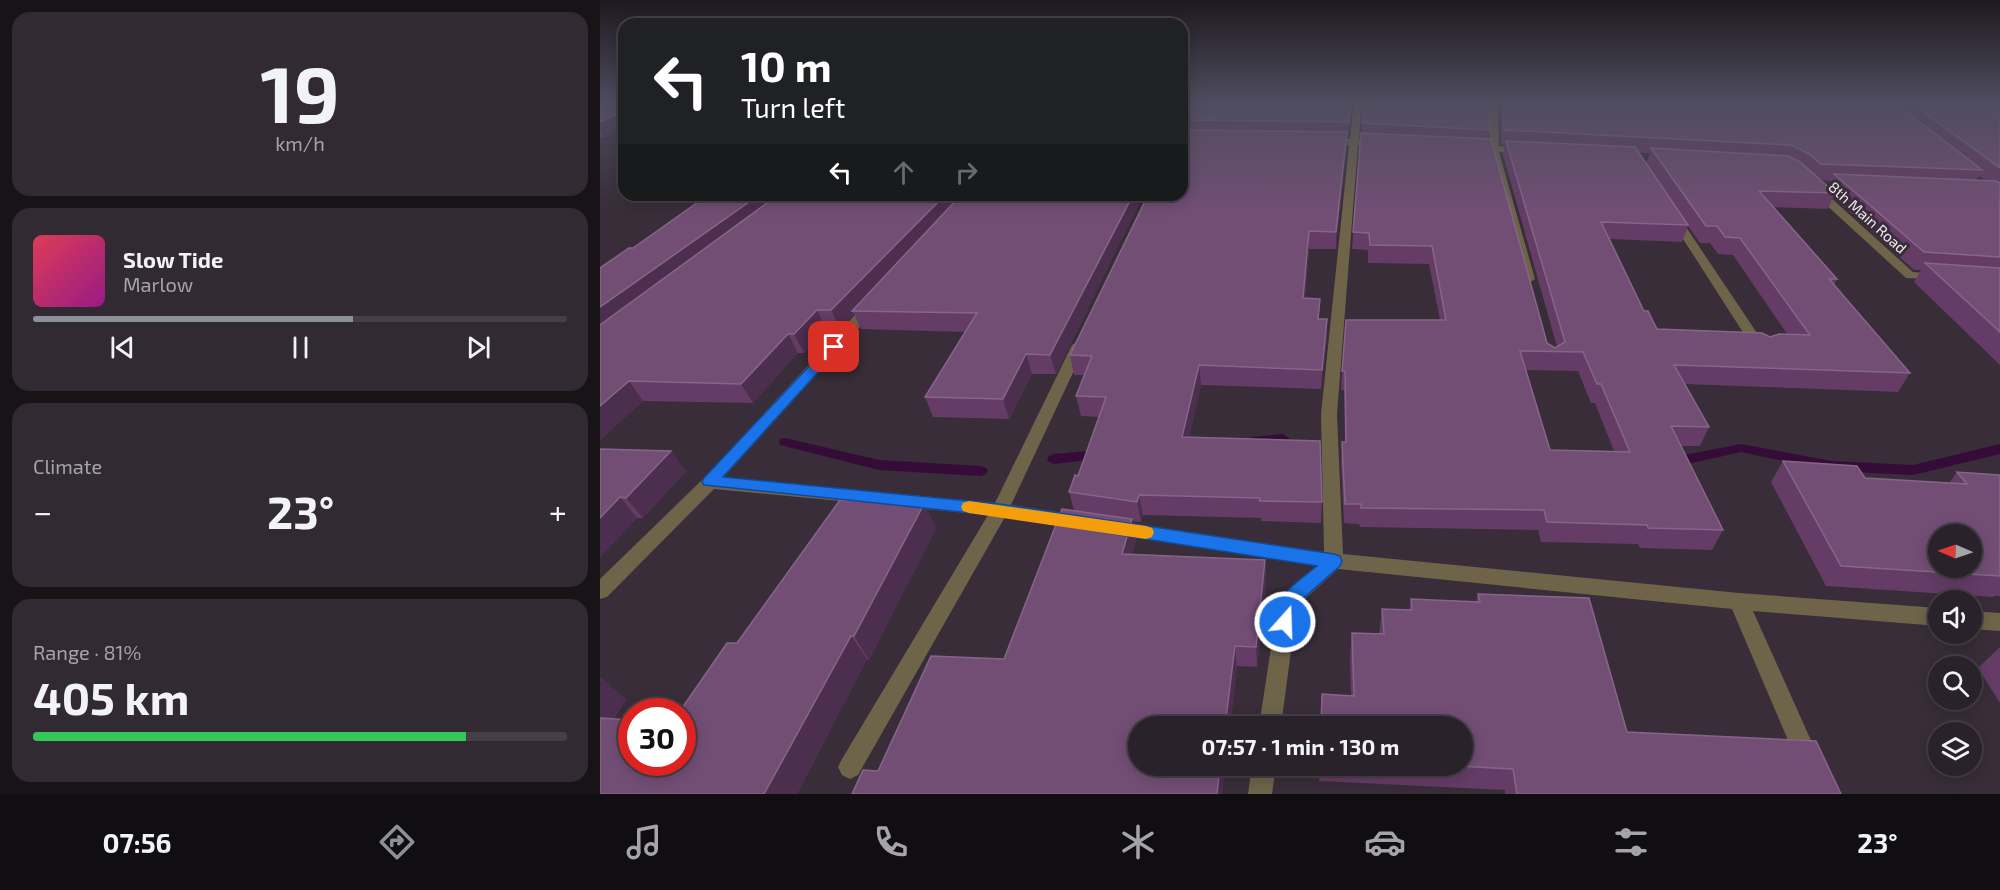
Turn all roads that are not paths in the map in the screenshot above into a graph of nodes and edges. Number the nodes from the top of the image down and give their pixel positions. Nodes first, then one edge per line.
1 (1353, 137) edge
2 (1494, 137) edge
3 (1319, 141) edge
4 (1353, 141) junction
5 (1386, 143) edge
6 (1462, 147) edge
7 (1494, 149) junction
8 (1538, 152) edge
9 (1823, 186) edge
10 (1666, 206) edge
11 (1955, 278) edge
12 (1533, 294) edge
13 (878, 299) edge
14 (1086, 332) edge
15 (1762, 350) edge
16 (710, 482) junction
17 (1000, 510) junction
18 (1334, 561) junction
19 (600, 591) edge
20 (1740, 601) junction
21 (1928, 616) edge
22 (1982, 621) edge
23 (2000, 622) edge
24 (1271, 716) edge
25 (850, 767) dead end
26 (1262, 776) edge
27 (1260, 794) edge
28 (1823, 794) edge

1 - 4 street
2 - 7 street
3 - 4 street
4 - 5 street
4 - 18 street
6 - 7 street
7 - 8 street
7 - 12 street
9 - 11 street, 8th Main Road
10 - 15 street
13 - 16 street
14 - 17 street
16 - 17 street
16 - 19 street
17 - 18 street
17 - 25 street
18 - 20 street
18 - 24 street
20 - 21 street
20 - 28 street
22 - 23 street
26 - 27 street

